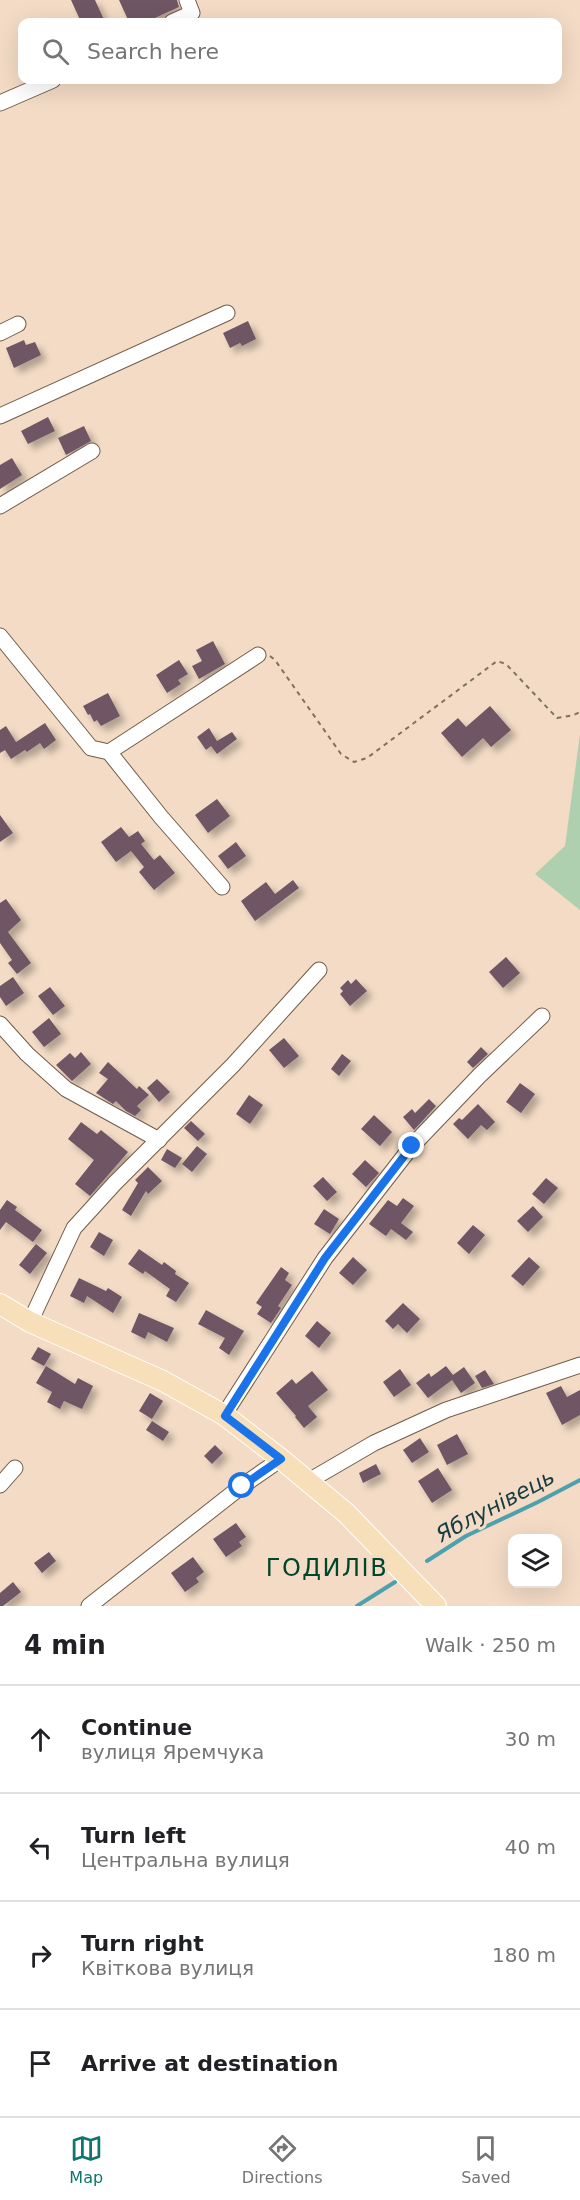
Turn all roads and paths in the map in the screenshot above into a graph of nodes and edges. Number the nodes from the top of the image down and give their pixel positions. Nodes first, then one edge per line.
1 (188, 0) edge
2 (181, 18) edge
3 (44, 84) edge
4 (0, 103) edge
5 (227, 313) dead end
6 (18, 324) dead end
7 (0, 333) edge
8 (0, 416) edge
9 (92, 451) dead end
10 (0, 506) edge
11 (0, 636) edge
12 (258, 655) joint
13 (580, 712) edge
14 (109, 752) junction
15 (222, 887) dead end
16 (319, 970) dead end
17 (542, 1016) dead end
18 (0, 1024) edge
19 (159, 1140) junction
20 (0, 1304) edge
21 (30, 1322) junction
22 (580, 1365) edge
23 (225, 1416) junction
24 (281, 1459) junction
25 (15, 1468) dead end
26 (307, 1482) junction
27 (0, 1485) edge
28 (89, 1606) edge
29 (436, 1606) edge

1 - 2 street
3 - 4 street
5 - 8 street
6 - 7 street
9 - 10 street
11 - 14 street
12 - 13 path
12 - 14 street
14 - 15 street
16 - 19 street
17 - 23 street
18 - 19 street
19 - 21 street
20 - 21 main road
21 - 23 main road
22 - 26 street
23 - 24 main road
24 - 26 main road
24 - 28 street
25 - 27 street
26 - 29 main road

